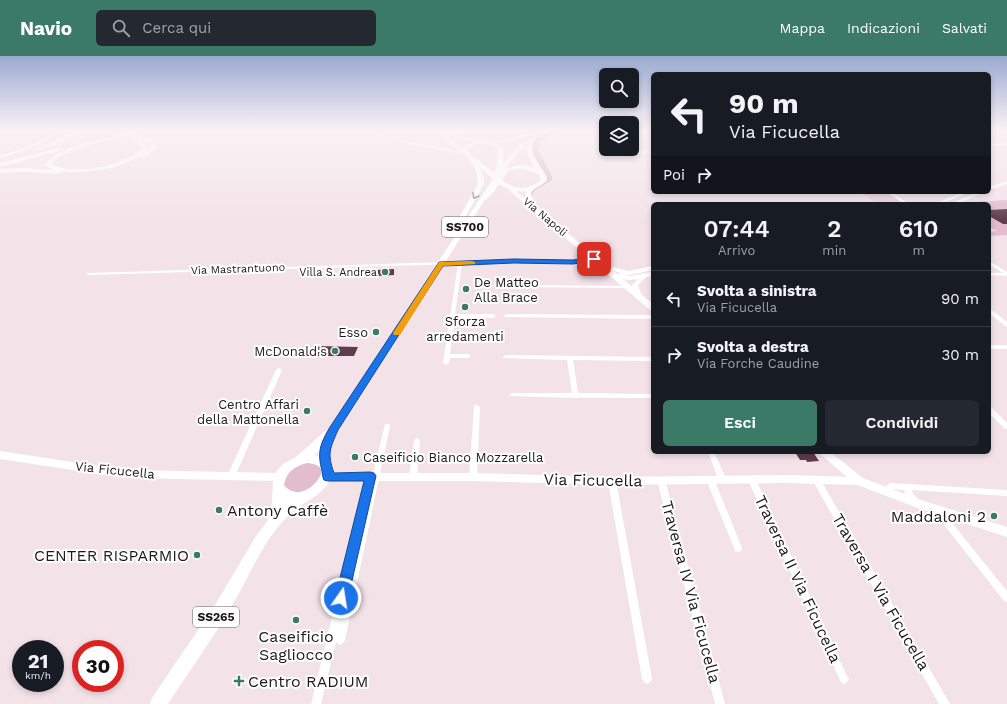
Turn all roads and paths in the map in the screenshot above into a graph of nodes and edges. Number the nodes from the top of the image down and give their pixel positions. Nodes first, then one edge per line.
1 (49, 160) edge
2 (128, 160) edge
3 (137, 160) edge
4 (472, 160) edge
5 (475, 160) edge
6 (476, 160) edge
7 (501, 160) edge
8 (509, 160) edge
9 (533, 160) edge
10 (0, 171) edge
11 (501, 173) junction
12 (542, 174) junction
13 (1001, 178) dead end
14 (506, 182) junction
15 (991, 182) edge
16 (1007, 182) edge
17 (538, 184) junction
18 (522, 186) junction
19 (991, 188) edge
20 (511, 189) junction
21 (531, 189) junction
22 (892, 194) edge
23 (962, 194) edge
24 (977, 194) edge
25 (904, 202) edge
26 (943, 202) edge
27 (958, 202) edge
28 (532, 206) junction
29 (594, 259) junction
30 (444, 260) junction
31 (460, 263) junction
32 (991, 263) edge
33 (604, 267) junction
34 (651, 268) edge
35 (637, 270) junction
36 (88, 274) dead end
37 (651, 274) edge
38 (991, 274) edge
39 (1007, 275) edge
40 (644, 276) junction
41 (616, 277) junction
42 (506, 286) dead end
43 (628, 287) junction
44 (639, 296) junction
45 (651, 306) edge
46 (991, 312) edge
47 (453, 316) junction
48 (494, 316) dead end
49 (507, 316) dead end
50 (651, 317) edge
51 (1007, 325) edge
52 (991, 347) edge
53 (1007, 347) edge
54 (468, 356) dead end
55 (506, 357) dead end
56 (570, 358) junction
57 (651, 359) edge
58 (279, 370) dead end
59 (512, 395) dead end
60 (576, 396) junction
61 (651, 396) edge
62 (477, 407) dead end
63 (991, 411) edge
64 (387, 426) dead end
65 (1007, 427) edge
66 (334, 430) junction
67 (418, 441) dead end
68 (712, 454) edge
69 (825, 454) edge
70 (0, 455) edge
71 (300, 460) junction
72 (325, 464) junction
73 (231, 476) junction
74 (374, 476) junction
75 (328, 477) junction
76 (412, 477) junction
77 (473, 477) junction
78 (710, 479) junction
79 (722, 479) junction
80 (661, 480) junction
81 (752, 480) junction
82 (818, 480) junction
83 (279, 481) junction
84 (612, 481) junction
85 (858, 481) junction
86 (910, 487) junction
87 (887, 492) junction
88 (1007, 493) edge
89 (305, 496) junction
90 (919, 504) junction
91 (938, 510) junction
92 (270, 528) junction
93 (1007, 532) edge
94 (738, 548) dead end
95 (1007, 598) edge
96 (340, 640) dead end
97 (647, 679) dead end
98 (844, 679) dead end
99 (158, 704) edge
100 (316, 704) edge
101 (720, 704) edge
102 (945, 704) edge

1 - 2 highway
3 - 10 highway
4 -> 30 main road
5 - 20 main road, Via Napoli
6 - 14 main road, Via Napoli
7 - 11 main road
8 - 11 main road
9 - 12 main road
11 - 12 main road
11 - 30 main road, SS700
12 - 17 main road
13 - 15 street
14 - 18 main road
14 - 20 main road, Via Napoli
16 - 19 street
17 - 18 main road
17 - 21 main road
18 - 20 main road
20 - 21 main road
20 - 28 main road, Via Napoli
21 - 28 main road
22 - 25 street
23 - 26 street
24 - 27 street
28 - 29 main road, Via Napoli
29 - 31 street, Via Mastrantuono
29 - 33 main road, Via Napoli
30 - 31 street, Via Mastrantuono
30 - 36 street, Via Mastrantuono
30 - 66 main road
31 - 47 street
32 - 39 street
33 - 35 street
33 - 41 main road, Via Napoli
34 - 35 street
35 - 41 street
37 - 40 street
38 - 39 street
40 - 41 street
40 - 44 street
41 - 43 main road, Via Napoli
42 - 43 street
43 - 44 main road, Via Napoli
44 - 45 main road, Via Napoli
46 - 51 street
47 - 48 street
47 - 54 street
49 - 50 street
52 - 53 street
55 - 56 street
56 - 57 street
56 - 60 street
58 - 73 street
59 - 60 street
60 - 61 street
62 - 77 street
63 - 65 street
64 - 74 street
66 - 71 main road
66 - 72 main road
67 - 76 street
68 - 79 street
69 - 85 main road
70 - 73 street, Via Ficucella
71 - 72 main road
71 - 83 main road
72 - 75 main road
73 - 83 street, Via Ficucella
74 - 75 street, Via Ficucella
74 - 76 street, Via Ficucella
74 - 96 street
74 - 100 street
75 - 89 main road, SS265
76 - 77 street, Via Ficucella
77 - 84 street, Via Ficucella
78 - 79 street, Via Ficucella
78 - 80 street, Via Ficucella
78 - 94 street
79 - 81 street, Via Ficucella
80 - 84 street, Via Ficucella
80 - 101 street, Traversa IV Via Ficucella
81 - 82 street, Via Ficucella
81 - 98 street, Traversa II Via Ficucella
82 - 85 street, Via Ficucella
82 - 102 street, Traversa I Via Ficucella
83 - 89 main road
83 - 92 main road, SS265
84 - 97 street
85 - 87 main road
86 - 87 street
86 - 88 street
86 - 90 street
87 - 90 main road
89 - 92 main road, SS265
90 - 91 main road
91 - 93 main road
91 - 95 street
92 - 99 main road, SS265

